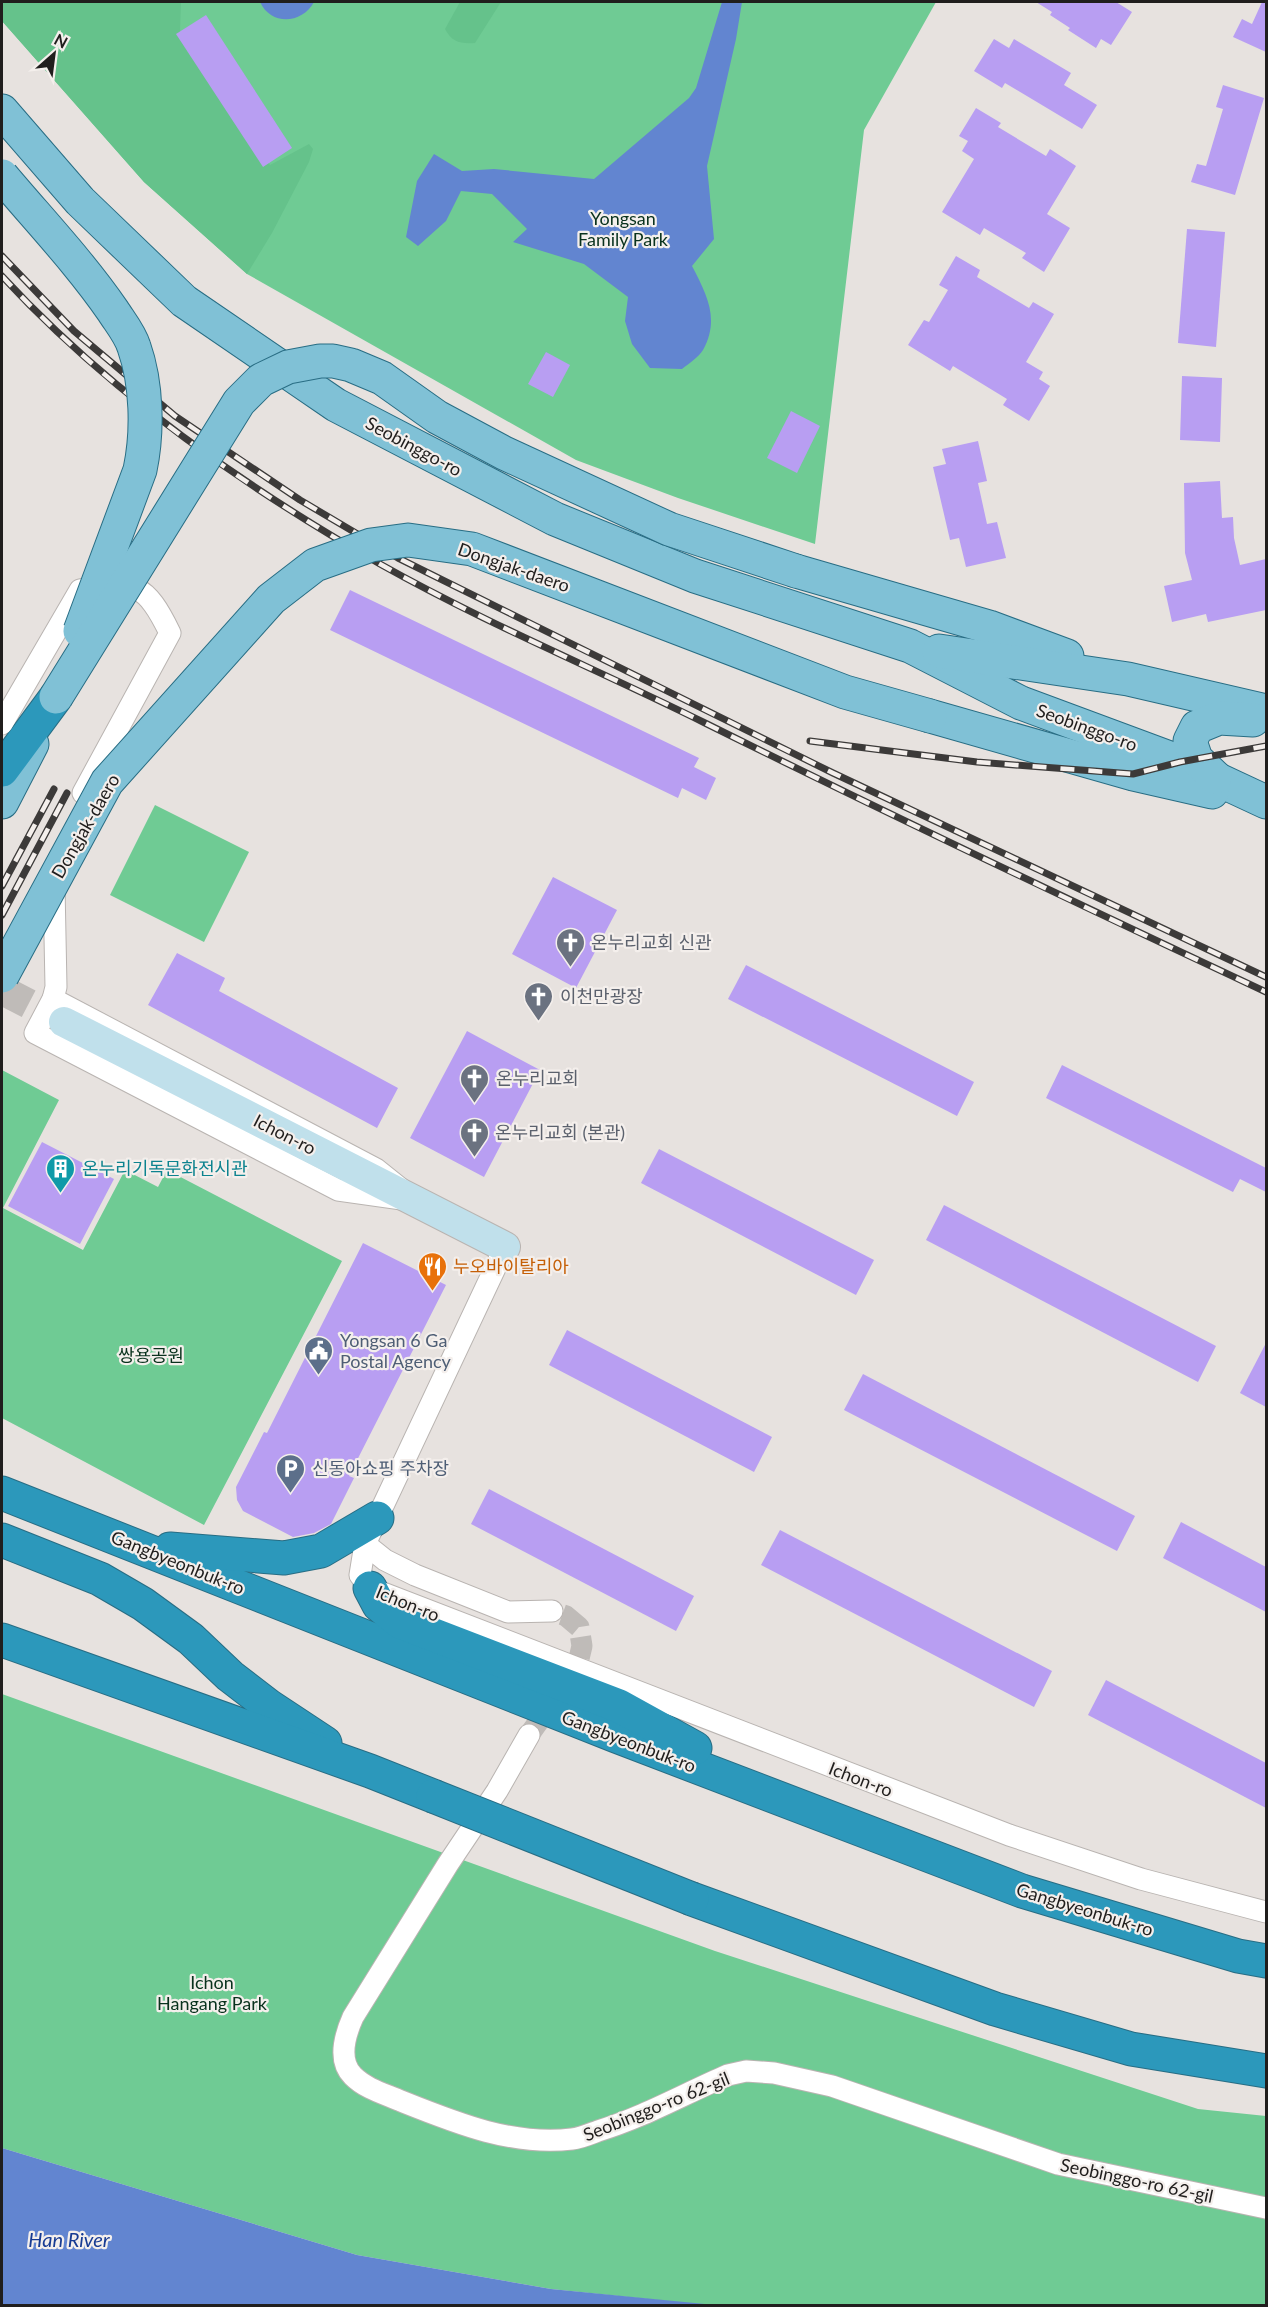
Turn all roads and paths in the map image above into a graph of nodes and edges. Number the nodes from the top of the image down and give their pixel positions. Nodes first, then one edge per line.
1 (2, 111) edge
2 (2, 176) edge
3 (910, 646) junction
4 (1128, 679) junction
5 (56, 697) junction
6 (1266, 711) edge
7 (1266, 721) edge
8 (2, 724) edge
9 (2, 770) edge
10 (1218, 780) junction
11 (2, 802) edge
12 (1266, 803) edge
13 (2, 976) edge
14 (59, 1011) joint
15 (505, 1247) joint
16 (2, 1493) edge
17 (371, 1531) junction
18 (2, 1540) edge
19 (140, 1547) junction
20 (370, 1588) junction
21 (552, 1611) tunnel mouth
22 (7, 1643) edge
23 (529, 1735) tunnel mouth
24 (370, 1771) junction
25 (802, 1807) junction
26 (1266, 1912) edge
27 (1266, 1961) edge
28 (1266, 2071) edge
29 (1266, 2208) edge

1 - 3 main road, Seobinggo-ro
2 - 5 main road, bridge
3 - 4 main road, Seobinggo-ro
3 - 10 main road, Seobinggo-ro
4 - 5 main road, bridge
4 - 6 main road, Seobinggo-ro
5 - 9 highway
5 - 11 main road
7 - 10 main road
8 - 14 street
10 - 12 main road, Seobinggo-ro
12 - 13 main road, Dongjak-daero, bridge
14 - 15 street, Ichon-ro
15 - 17 street, Ichon-ro
16 - 19 highway, Gangbyeonbuk-ro
17 - 19 highway
17 - 20 street, Ichon-ro
17 - 21 street
18 - 24 highway
19 - 25 highway, Gangbyeonbuk-ro
20 - 25 highway
20 - 26 street, Ichon-ro
22 - 24 highway
23 - 29 street, Seobinggo-ro 62-gil
24 - 28 highway, bridge
25 - 27 highway, Gangbyeonbuk-ro

